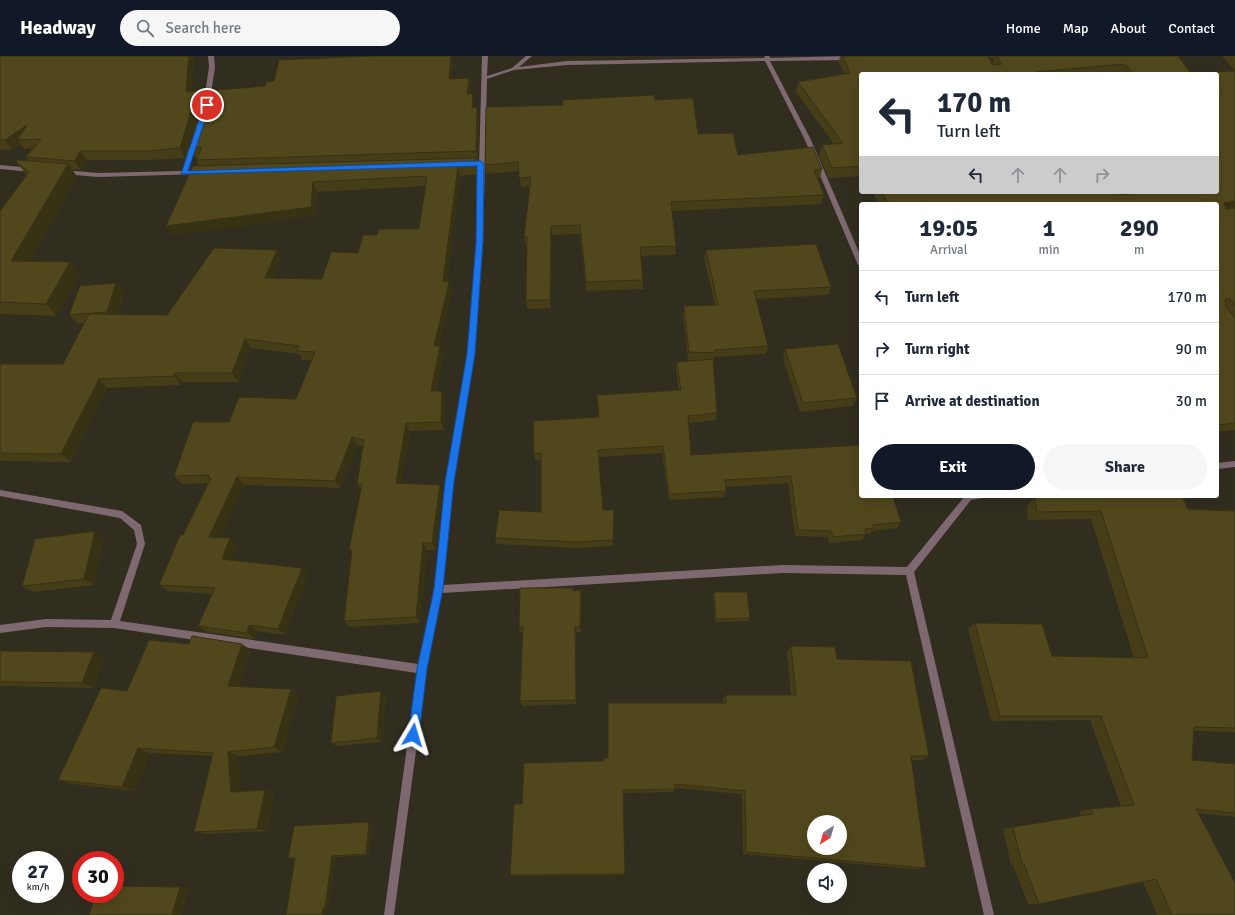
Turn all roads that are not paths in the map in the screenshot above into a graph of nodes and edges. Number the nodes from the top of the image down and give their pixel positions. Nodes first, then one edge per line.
1 (211, 56) edge
2 (485, 56) edge
3 (529, 56) edge
4 (767, 58) edge
5 (860, 58) edge
6 (513, 69) junction
7 (485, 78) junction
8 (207, 105) edge
9 (196, 135) edge
10 (0, 167) edge
11 (38, 170) edge
12 (53, 171) edge
13 (207, 172) edge
14 (184, 173) junction
15 (859, 260) edge
16 (1235, 464) edge
17 (1219, 466) edge
18 (0, 493) edge
19 (968, 498) edge
20 (909, 571) junction
21 (438, 589) junction
22 (114, 624) junction
23 (0, 629) edge
24 (422, 669) junction
25 (389, 915) edge
26 (989, 915) edge

1 - 8 street
2 - 7 street
3 - 6 street
4 - 5 street
4 - 6 street
4 - 15 street
6 - 7 street
7 - 21 street
9 - 14 street
10 - 11 street
12 - 14 street
13 - 14 street
16 - 17 street
18 - 22 street
19 - 20 street
20 - 21 street
20 - 26 street
21 - 24 street
22 - 23 street
22 - 24 street
24 - 25 street

